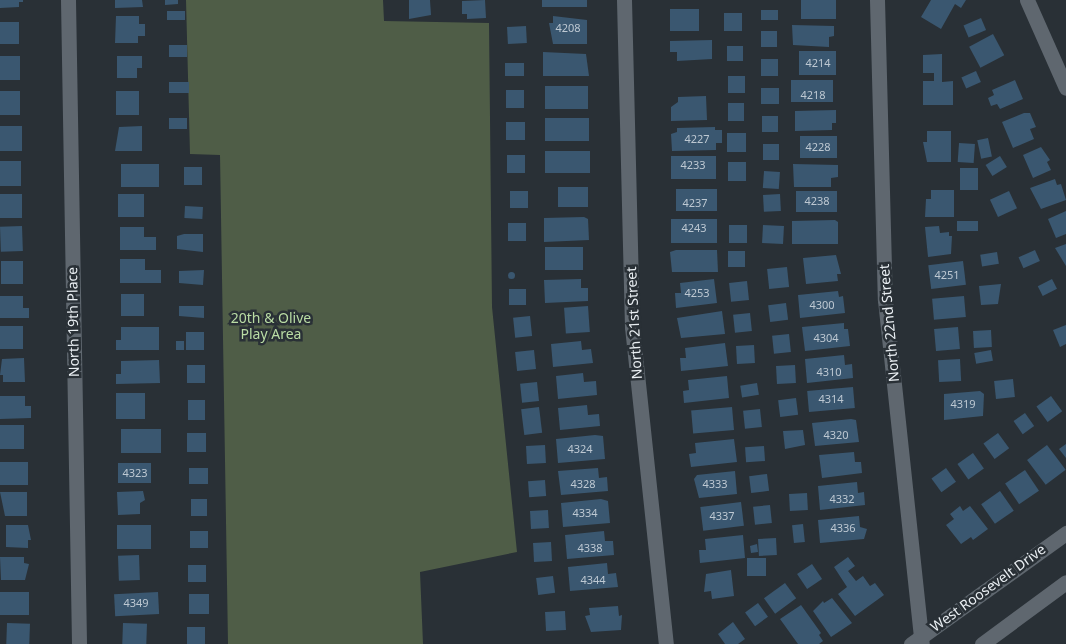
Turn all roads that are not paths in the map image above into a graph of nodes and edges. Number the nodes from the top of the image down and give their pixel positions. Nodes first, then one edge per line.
1 (68, 0) edge
2 (624, 0) edge
3 (877, 0) edge
4 (1027, 0) edge
5 (1066, 88) edge
6 (1066, 533) edge
7 (1066, 582) edge
8 (918, 641) edge
9 (79, 644) edge
10 (666, 644) edge
11 (982, 644) edge

1 - 9 street, North 19th Place
2 - 10 street, North 21st Street
3 - 8 street, North 22nd Street
4 - 5 street
6 - 8 street, West Roosevelt Drive
7 - 11 street

